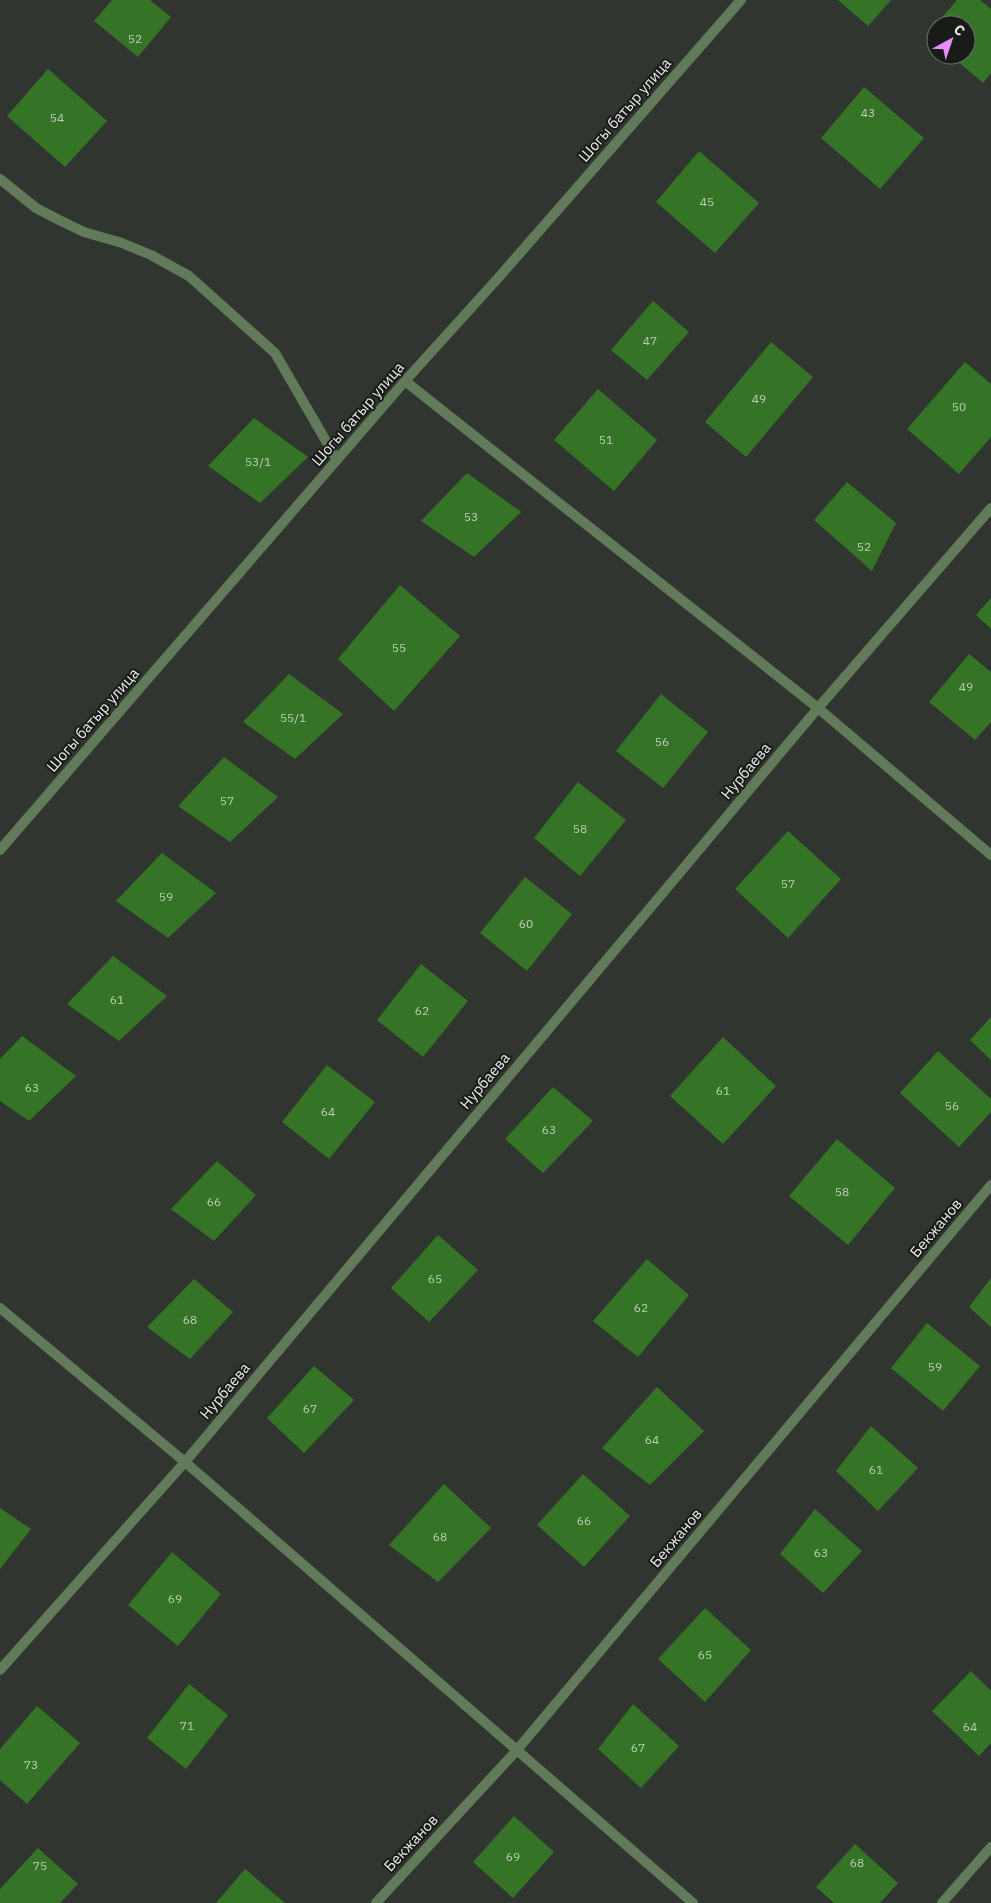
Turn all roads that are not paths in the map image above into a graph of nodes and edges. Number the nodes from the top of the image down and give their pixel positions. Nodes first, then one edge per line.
1 (741, 0) edge
2 (0, 179) edge
3 (406, 382) junction
4 (337, 460) junction
5 (991, 508) edge
6 (818, 708) junction
7 (0, 850) edge
8 (991, 855) edge
9 (991, 1185) edge
10 (0, 1308) edge
11 (185, 1462) junction
12 (0, 1670) edge
13 (517, 1750) junction
14 (991, 1847) edge
15 (376, 1903) edge
16 (693, 1903) edge
17 (942, 1903) edge

1 - 3 street, Шогы батыр улица
2 - 4 street
3 - 4 street, Шогы батыр улица
3 - 6 street
4 - 7 street, Шогы батыр улица
5 - 6 street, Нурбаева
6 - 8 street
6 - 11 street, Нурбаева
9 - 13 street, Бекжанов
10 - 11 street
11 - 12 street, Нурбаева
11 - 13 street
13 - 15 street, Бекжанов
13 - 16 street
14 - 17 street

